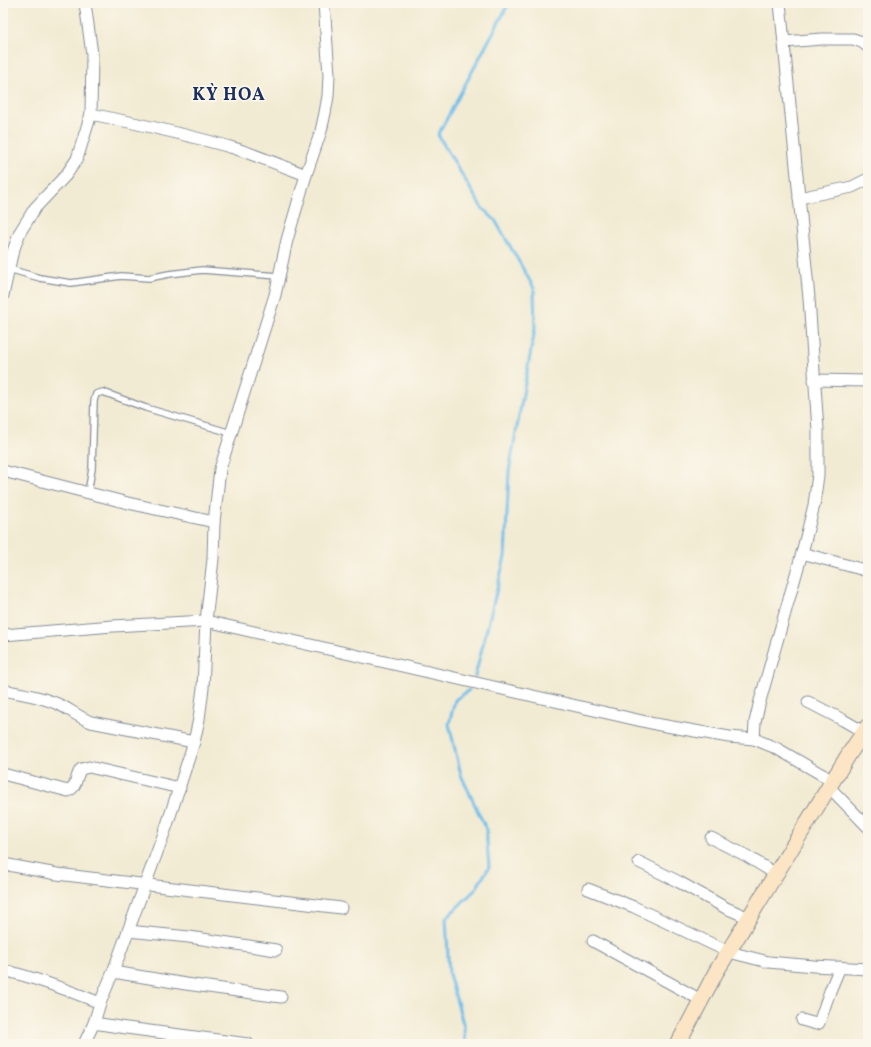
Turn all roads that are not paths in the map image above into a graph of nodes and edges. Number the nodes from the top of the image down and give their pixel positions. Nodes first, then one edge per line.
1 (85, 3) edge
2 (324, 3) edge
3 (780, 3) edge
4 (784, 42) junction
5 (868, 47) edge
6 (91, 114) junction
7 (306, 175) junction
8 (868, 179) edge
9 (798, 198) junction
10 (9, 269) junction
11 (279, 276) junction
12 (3, 295) edge
13 (814, 380) junction
14 (868, 382) edge
15 (231, 433) junction
16 (3, 471) edge
17 (88, 493) junction
18 (214, 522) junction
19 (802, 553) junction
20 (868, 571) edge
21 (206, 621) junction
22 (3, 635) edge
23 (3, 690) edge
24 (808, 702) dead end
25 (866, 729) edge
26 (754, 739) junction
27 (194, 742) junction
28 (3, 774) edge
29 (831, 784) junction
30 (180, 788) junction
31 (868, 827) edge
32 (710, 838) dead end
33 (639, 862) dead end
34 (3, 864) edge
35 (776, 874) junction
36 (145, 884) junction
37 (588, 889) dead end
38 (340, 908) dead end
39 (749, 918) junction
40 (128, 931) junction
41 (593, 941) dead end
42 (276, 950) dead end
43 (728, 952) junction
44 (840, 967) junction
45 (868, 969) edge
46 (3, 970) edge
47 (114, 972) junction
48 (281, 997) dead end
49 (701, 1000) junction
50 (100, 1003) junction
51 (802, 1020) dead end
52 (94, 1023) junction
53 (84, 1044) edge
54 (248, 1044) edge
55 (678, 1044) edge

1 - 6 street
2 - 7 street
3 - 4 street
4 - 5 street
4 - 9 street
6 - 7 street
6 - 10 street
7 - 11 street
8 - 9 street
9 - 13 street
10 - 11 lane
10 - 12 street
11 - 15 street
13 - 14 street
13 - 19 street
15 - 17 lane
15 - 18 street
16 - 17 street
17 - 18 street
18 - 21 street
19 - 20 street
19 - 26 street
21 - 22 street
21 - 26 street
21 - 27 street
23 - 27 street
24 - 25 street
25 - 29 main road
26 - 29 street
27 - 30 street
28 - 30 street
29 - 31 street
29 - 35 main road
30 - 36 street
32 - 35 street
33 - 39 street
34 - 36 street
35 - 39 main road
36 - 38 street
36 - 40 street
37 - 43 street
39 - 43 main road
40 - 42 street
40 - 47 street
41 - 49 street
43 - 44 street
43 - 49 main road
44 - 45 street
44 - 51 street
46 - 50 street
47 - 48 street
47 - 50 street
49 - 55 main road
50 - 52 street
52 - 53 street
52 - 54 street

